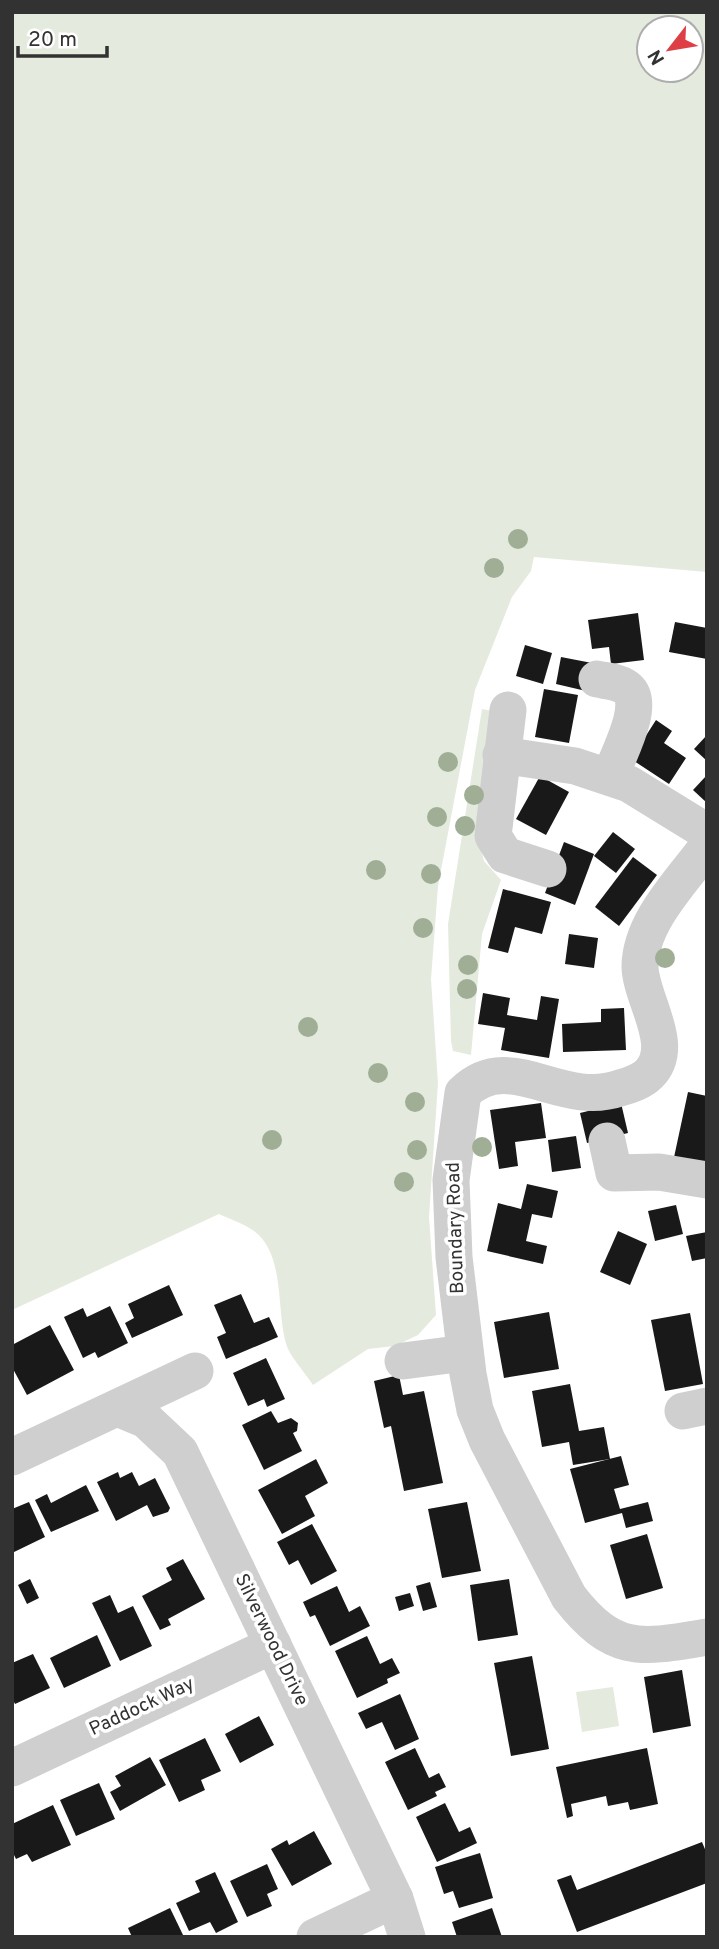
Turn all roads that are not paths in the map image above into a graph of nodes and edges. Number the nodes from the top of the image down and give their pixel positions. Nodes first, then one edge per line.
1 (597, 679) dead end
2 (508, 710) dead end
3 (501, 755) junction
4 (610, 777) junction
5 (707, 832) edge
6 (707, 847) edge
7 (548, 869) dead end
8 (607, 1141) dead end
9 (707, 1180) edge
10 (465, 1353) junction
11 (402, 1362) dead end
12 (195, 1371) dead end
13 (117, 1408) junction
14 (12, 1457) edge
15 (707, 1637) edge
16 (273, 1645) junction
17 (12, 1768) edge
18 (395, 1899) junction
19 (316, 1937) edge
20 (407, 1937) edge

1 - 4 street
2 - 3 street
3 - 4 street
3 - 7 street
4 - 5 street
6 - 10 street, Boundary Road
8 - 9 street
10 - 11 street
10 - 15 street, Boundary Road
12 - 13 street
13 - 14 street
13 - 16 street, Silverwood Drive
16 - 17 street, Paddock Way
16 - 18 street, Silverwood Drive
18 - 19 street
18 - 20 street, Silverwood Drive

